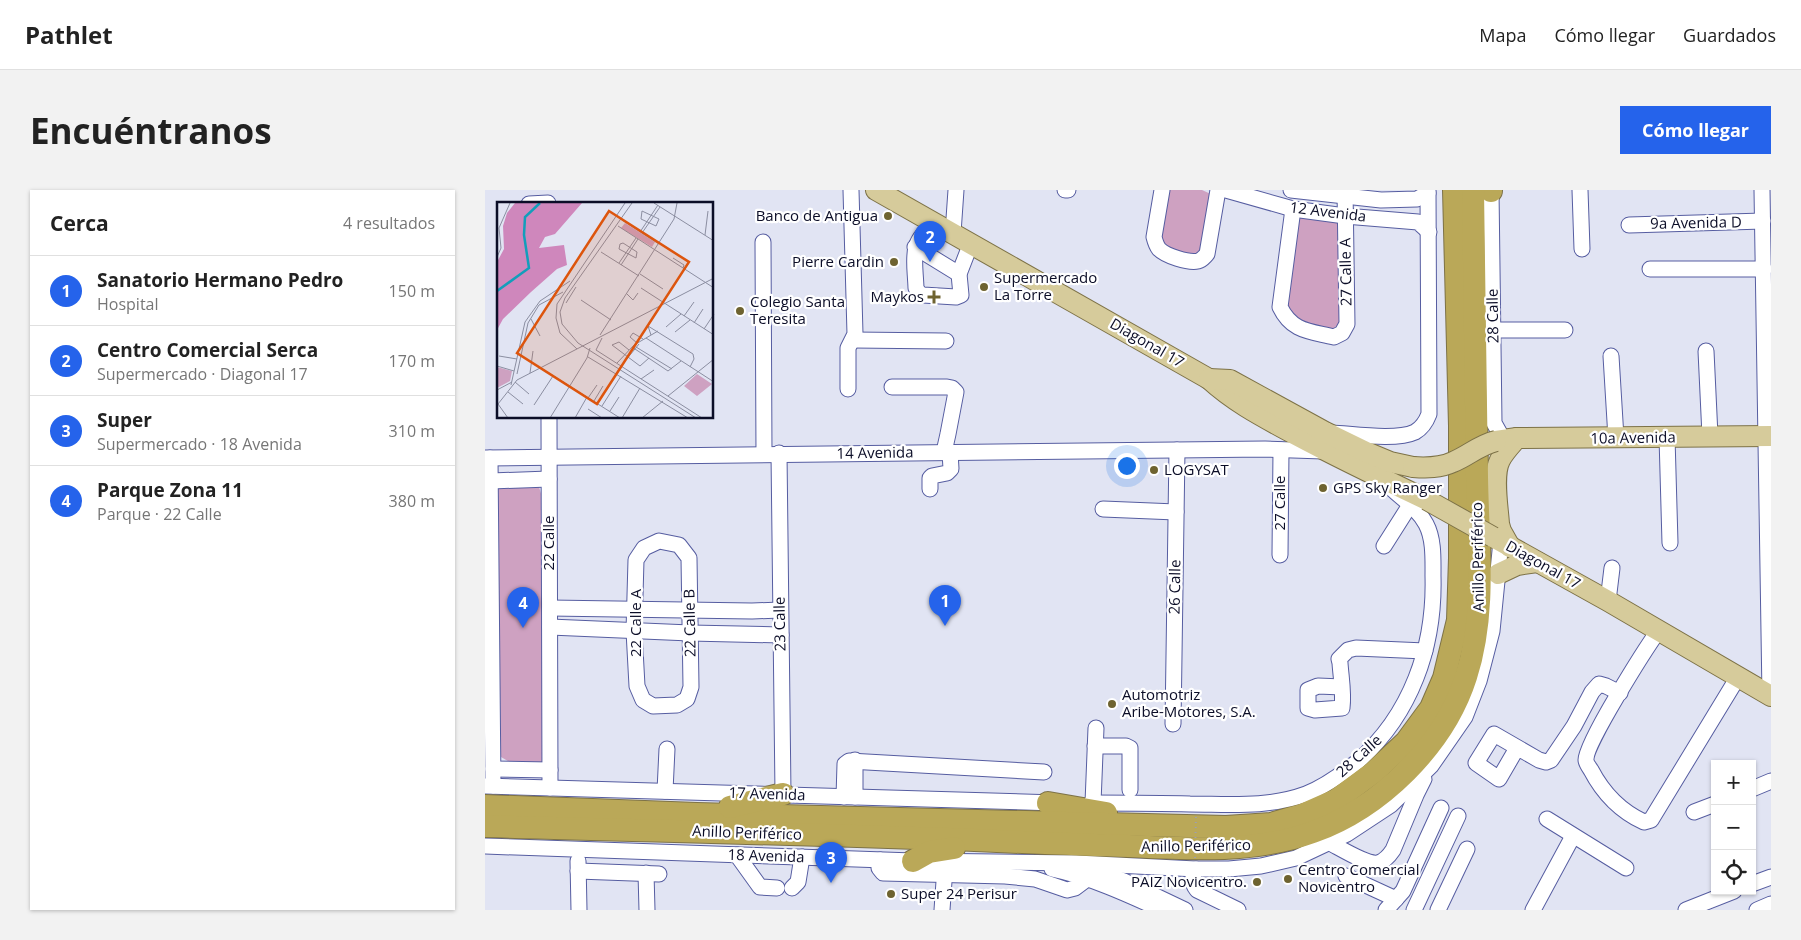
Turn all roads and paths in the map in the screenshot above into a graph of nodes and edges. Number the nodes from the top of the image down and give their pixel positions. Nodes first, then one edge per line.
1 (851, 190) edge
2 (876, 190) edge
3 (956, 190) edge
4 (1162, 190) edge
5 (1218, 190) edge
6 (1291, 190) edge
7 (1454, 190) edge
8 (1486, 190) edge
9 (1580, 190) edge
10 (1762, 190) edge
11 (1233, 191) edge
12 (1428, 192) edge
13 (1345, 193) edge
14 (1263, 196) edge
15 (1293, 209) junction
16 (1345, 216) junction
17 (1763, 220) junction
18 (1629, 225) dead end
19 (945, 229) junction
20 (1429, 232) junction
21 (763, 242) dead end
22 (971, 243) junction
23 (915, 247) junction
24 (1582, 249) dead end
25 (1650, 269) dead end
26 (959, 274) junction
27 (1766, 275) edge
28 (1493, 330) junction
29 (1565, 330) dead end
30 (853, 340) junction
31 (946, 341) dead end
32 (1706, 351) dead end
33 (1611, 356) dead end
34 (1209, 379) junction
35 (892, 387) dead end
36 (847, 389) dead end
37 (549, 419) edge
38 (1281, 426) junction
39 (1710, 436) junction
40 (1769, 436) edge
41 (1667, 437) junction
42 (1616, 438) junction
43 (1505, 439) junction
44 (1326, 441) junction
45 (1265, 449) junction
46 (1177, 450) junction
47 (1281, 450) junction
48 (947, 452) junction
49 (771, 454) junction
50 (549, 457) junction
51 (488, 458) edge
52 (1453, 462) junction
53 (549, 479) junction
54 (491, 480) junction
55 (930, 489) dead end
56 (1428, 500) junction
57 (1103, 509) dead end
58 (1176, 512) junction
59 (1501, 542) junction
60 (1670, 543) dead end
61 (1384, 546) dead end
62 (1280, 556) dead end
63 (635, 560) joint
64 (1537, 562) junction
65 (1612, 568) dead end
66 (1498, 574) junction
67 (1770, 589) edge
68 (1608, 601) junction
69 (550, 608) junction
70 (488, 609) edge
71 (635, 609) junction
72 (690, 610) junction
73 (780, 610) junction
74 (488, 627) edge
75 (550, 627) junction
76 (1659, 630) junction
77 (634, 632) junction
78 (690, 634) junction
79 (781, 635) junction
80 (1425, 651) junction
81 (1738, 677) junction
82 (691, 687) joint
83 (1342, 687) dead end
84 (1620, 693) junction
85 (1771, 696) edge
86 (1173, 724) dead end
87 (1096, 728) dead end
88 (1095, 746) junction
89 (1517, 748) dead end
90 (667, 749) dead end
91 (1431, 766) junction
92 (493, 769) junction
93 (550, 770) junction
94 (1044, 772) dead end
95 (1771, 781) edge
96 (1756, 787) edge
97 (550, 788) junction
98 (1129, 790) dead end
99 (665, 791) junction
100 (488, 793) edge
101 (783, 794) junction
102 (850, 797) junction
103 (1336, 800) junction
104 (1048, 803) junction
105 (1093, 803) junction
106 (1712, 805) edge
107 (1441, 808) dead end
108 (1694, 812) dead end
109 (697, 814) junction
110 (1457, 816) dead end
111 (1547, 819) dead end
112 (1188, 821) junction
113 (485, 826) edge
114 (1573, 836) junction
115 (993, 841) junction
116 (1330, 842) junction
117 (485, 846) edge
118 (1467, 849) dead end
119 (577, 850) junction
120 (737, 855) junction
121 (802, 857) junction
122 (879, 860) junction
123 (913, 861) junction
124 (1024, 862) junction
125 (1076, 863) junction
126 (1195, 864) junction
127 (945, 868) junction
128 (1626, 868) dead end
129 (578, 871) junction
130 (1345, 876) dead end
131 (1771, 877) edge
132 (1087, 879) junction
133 (1756, 883) edge
134 (1724, 895) edge
135 (1391, 904) edge
136 (1771, 904) edge
137 (1214, 905) edge
138 (579, 910) edge
139 (647, 910) edge
140 (942, 910) edge
141 (1163, 910) edge
142 (1185, 910) edge
143 (1238, 910) edge
144 (1414, 910) edge
145 (1438, 910) edge
146 (1533, 910) edge
147 (1686, 910) edge
148 (1757, 910) edge

1 - 30 street
2 - 19 main road, Diagonal 17
3 - 19 street
4 - 5 street
6 - 13 street, 12 Avenida
7 - 103 highway, Anillo Periférico
8 - 28 street, 28 Calle
8 - 115 highway, Anillo Periférico
9 - 24 street
10 - 17 street
11 - 14 street, 12 Avenida
12 - 13 street, 12 Avenida
12 - 20 street
13 - 16 street, 27 Calle A
14 - 15 street, 12 Avenida
15 - 16 street, 12 Avenida
15 - 16 street, 27 Calle A
16 - 20 street, 12 Avenida
17 - 18 street, 9a Avenida D
17 - 27 street
19 - 22 main road, Diagonal 17
19 - 23 street
20 - 44 street
21 - 49 street, 23 Calle
22 - 26 street
22 - 34 main road, Diagonal 17
23 - 26 street
23 - 26 street
25 - 27 street
27 - 40 street
28 - 29 street
28 - 43 street, 28 Calle
30 - 31 street
30 - 36 street
32 - 39 street
33 - 42 street
34 - 38 main road, Diagonal 17
34 - 44 main road, Diagonal 17
35 - 48 street
37 - 50 street, 22 Calle
38 - 44 main road, Diagonal 17
38 - 45 street
39 - 40 main road, 10a Avenida
39 - 41 main road, 10a Avenida
40 - 67 street
41 - 42 main road, 10a Avenida
41 - 60 street
42 - 43 main road, 10a Avenida
43 - 52 main road, Diagonal 17, bridge
43 - 59 main road
44 - 47 street, 14 Avenida
44 - 52 main road, Diagonal 17, bridge
44 - 56 main road, Diagonal 17
45 - 46 street, 14 Avenida
45 - 47 street, 14 Avenida
46 - 48 street, 14 Avenida
46 - 58 street, 26 Calle
47 - 62 street, 27 Calle
48 - 49 street, 14 Avenida
48 - 55 street
49 - 50 street, 14 Avenida
49 - 73 street, 23 Calle
50 - 51 street, 14 Avenida
50 - 53 street, 22 Calle
51 - 54 street
52 - 56 highway
53 - 54 street
53 - 69 street, 22 Calle
54 - 70 street
56 - 59 main road, Diagonal 17, bridge
56 - 61 street
56 - 80 street, 28 Calle
56 - 103 highway
57 - 58 street
58 - 86 street, 26 Calle
59 - 64 main road, Diagonal 17
59 - 66 street, Anillo Periférico
63 - 71 street, 22 Calle A
63 - 72 street, 22 Calle B
64 - 66 main road
64 - 68 main road, Diagonal 17
65 - 68 street
66 - 91 street, Anillo Periférico
67 - 85 street
68 - 76 main road, Diagonal 17
69 - 71 street
69 - 75 street, 22 Calle
70 - 74 street
71 - 72 street
71 - 77 street, 22 Calle A
72 - 73 street
72 - 78 street, 22 Calle B
73 - 79 street, 23 Calle
74 - 92 street
75 - 77 street
75 - 93 street, 22 Calle
76 - 81 main road, Diagonal 17
76 - 84 street
77 - 78 street
77 - 82 street, 22 Calle A
78 - 79 street
78 - 82 street, 22 Calle B
79 - 101 street, 23 Calle
80 - 83 street
80 - 105 street, 28 Calle
81 - 84 street
81 - 85 main road, Diagonal 17
84 - 89 street
87 - 88 street
88 - 98 street
88 - 105 street
90 - 99 street
91 - 116 street, Anillo Periférico
91 - 116 street
92 - 93 street
92 - 100 street
93 - 97 street, 22 Calle
94 - 102 street
95 - 96 street
97 - 99 street, 17 Avenida
97 - 100 street, 17 Avenida
99 - 101 street, 17 Avenida
100 - 109 highway, Anillo Periférico
101 - 102 street, 17 Avenida
101 - 109 highway
102 - 104 street, 17 Avenida
103 - 112 highway, Anillo Periférico
104 - 105 street, 28 Calle
104 - 112 highway
106 - 108 street
107 - 135 street
109 - 112 highway, Anillo Periférico
110 - 144 street
111 - 114 street
112 - 126 path, bridge
113 - 115 highway, Anillo Periférico
114 - 128 street
114 - 146 street
115 - 123 highway
116 - 126 street, Anillo Periférico
117 - 119 street, 18 Avenida
118 - 145 street
119 - 120 street, 18 Avenida
119 - 129 street
120 - 121 street, 18 Avenida
120 - 121 street
121 - 122 street, 18 Avenida
122 - 123 street, 18 Avenida
122 - 127 street
123 - 127 street, 18 Avenida
124 - 125 street, 18 Avenida
124 - 127 street, 18 Avenida
124 - 132 street
125 - 126 street, Anillo Periférico
125 - 142 street
126 - 137 street
127 - 132 street
127 - 140 street
129 - 138 street
129 - 139 street
130 - 135 street
131 - 133 street
132 - 141 street
134 - 147 street
136 - 148 street
137 - 143 street

